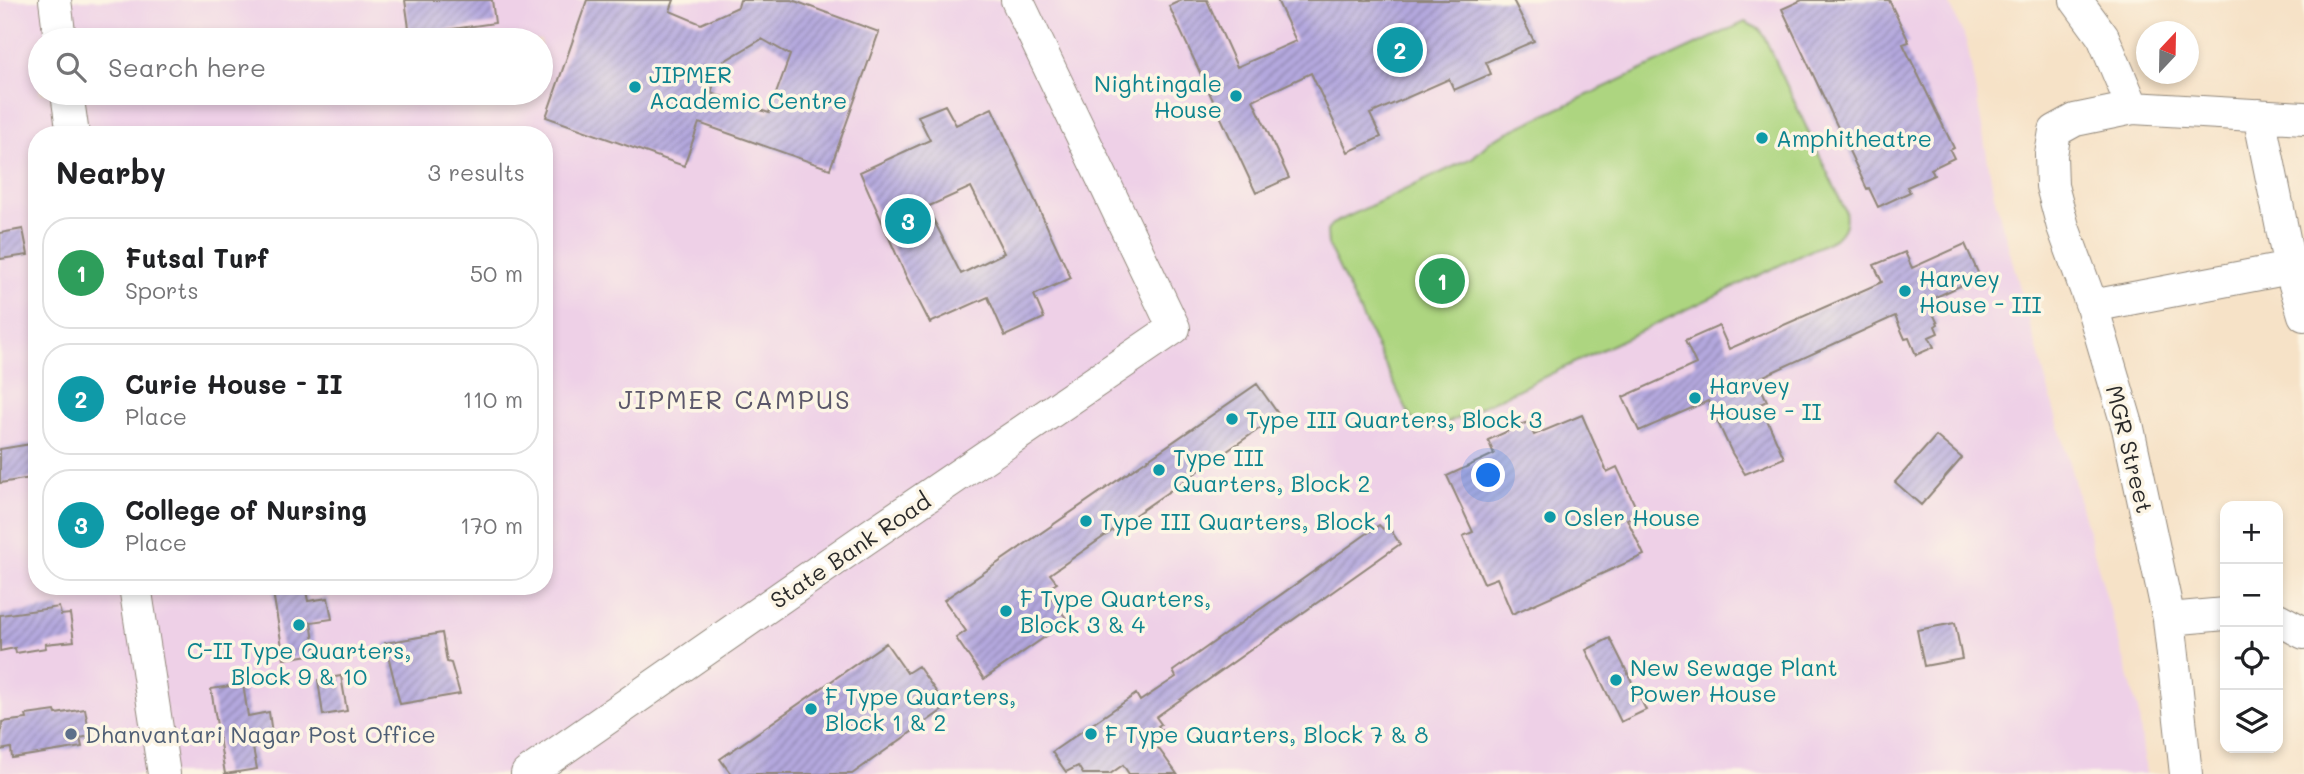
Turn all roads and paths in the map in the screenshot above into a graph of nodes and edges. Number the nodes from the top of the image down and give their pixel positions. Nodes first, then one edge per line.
1 (55, 0) edge
2 (1017, 0) edge
3 (2076, 0) edge
4 (58, 28) edge
5 (69, 105) edge
6 (2133, 108) junction
7 (2259, 115) junction
8 (2304, 118) edge
9 (72, 126) edge
10 (2290, 268) junction
11 (2092, 306) junction
12 (2304, 315) edge
13 (136, 595) edge
14 (2220, 614) edge
15 (2169, 619) junction
16 (2283, 622) edge
17 (2304, 633) edge
18 (163, 774) edge
19 (527, 774) edge
20 (2186, 774) edge

1 - 4 street
2 - 19 street, State Bank Road
3 - 6 street
5 - 9 street
6 - 7 street
6 - 11 street, MGR Street
7 - 8 street
7 - 10 street
10 - 11 street
10 - 12 street
11 - 15 street, MGR Street
13 - 18 street
14 - 15 street
15 - 20 street, MGR Street
16 - 17 street

